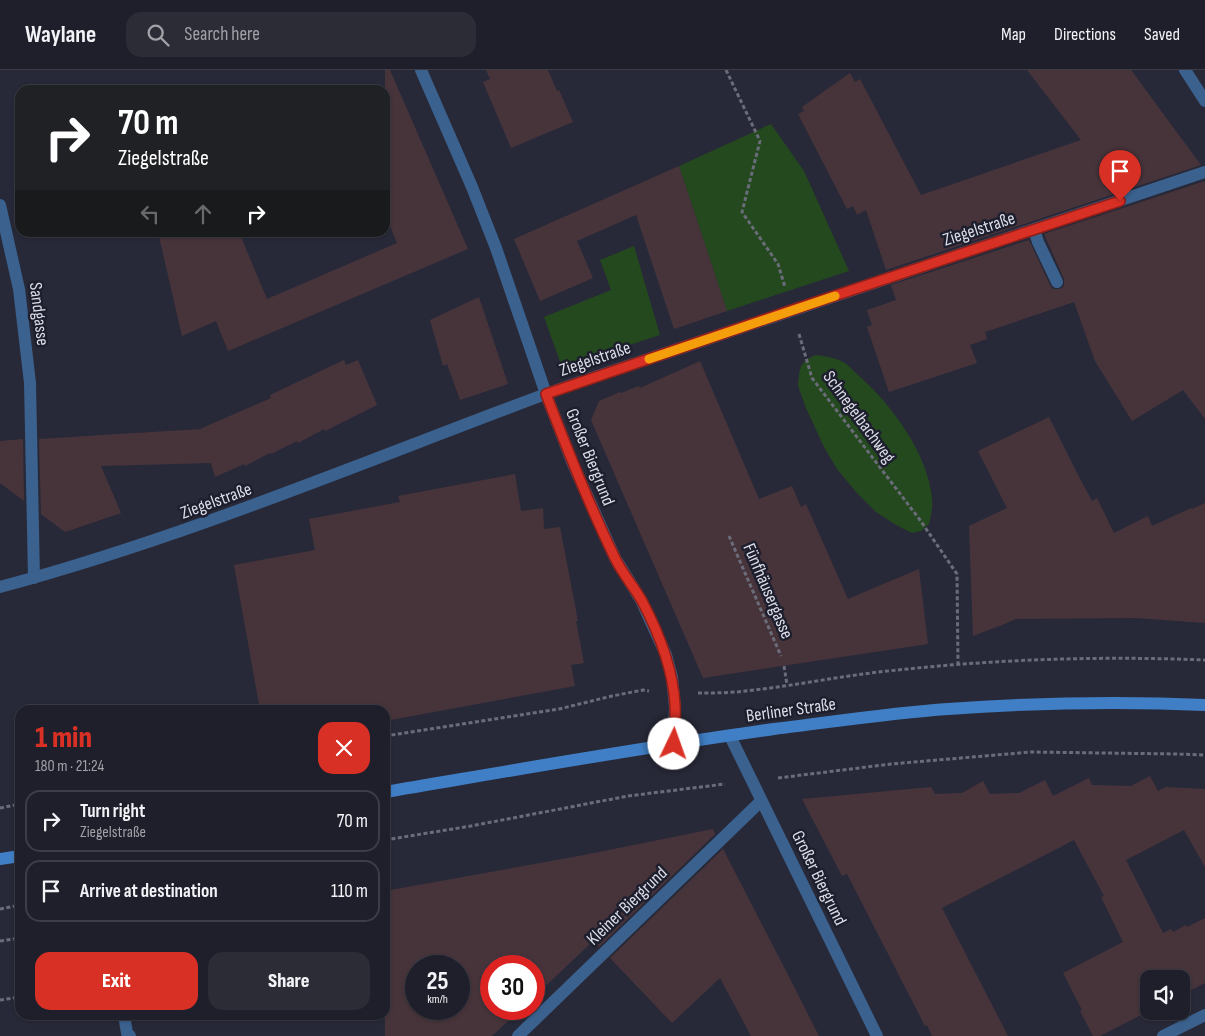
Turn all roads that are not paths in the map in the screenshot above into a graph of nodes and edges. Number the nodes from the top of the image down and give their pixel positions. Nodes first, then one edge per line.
1 (421, 70) edge
2 (1184, 70) edge
3 (1205, 101) edge
4 (1205, 172) edge
5 (0, 205) edge
6 (1034, 230) junction
7 (1057, 282) dead end
8 (546, 394) junction
9 (34, 578) junction
10 (0, 587) edge
11 (1205, 705) edge
12 (730, 736) junction
13 (674, 744) junction
14 (390, 791) edge
15 (761, 801) junction
16 (15, 857) edge
17 (0, 859) edge
18 (1205, 1015) edge
19 (125, 1020) edge
20 (130, 1036) edge
21 (518, 1036) edge
22 (877, 1036) edge
23 (1163, 1036) edge

1 - 8 street, Großer Biergrund
2 - 3 street
4 - 6 street, Ziegelstraße
5 - 9 street, Sandgasse
6 - 7 street
6 - 8 street, Ziegelstraße
8 - 9 street, Ziegelstraße
8 - 13 street, Großer Biergrund
9 - 10 street, Ziegelstraße
11 - 12 main road, Berliner Straße
12 - 13 main road, Berliner Straße
12 - 15 street, Großer Biergrund
13 - 14 main road, Berliner Straße
15 - 21 street, Kleiner Biergrund
15 - 22 street, Großer Biergrund
16 - 17 main road
18 - 23 street
19 - 20 street

